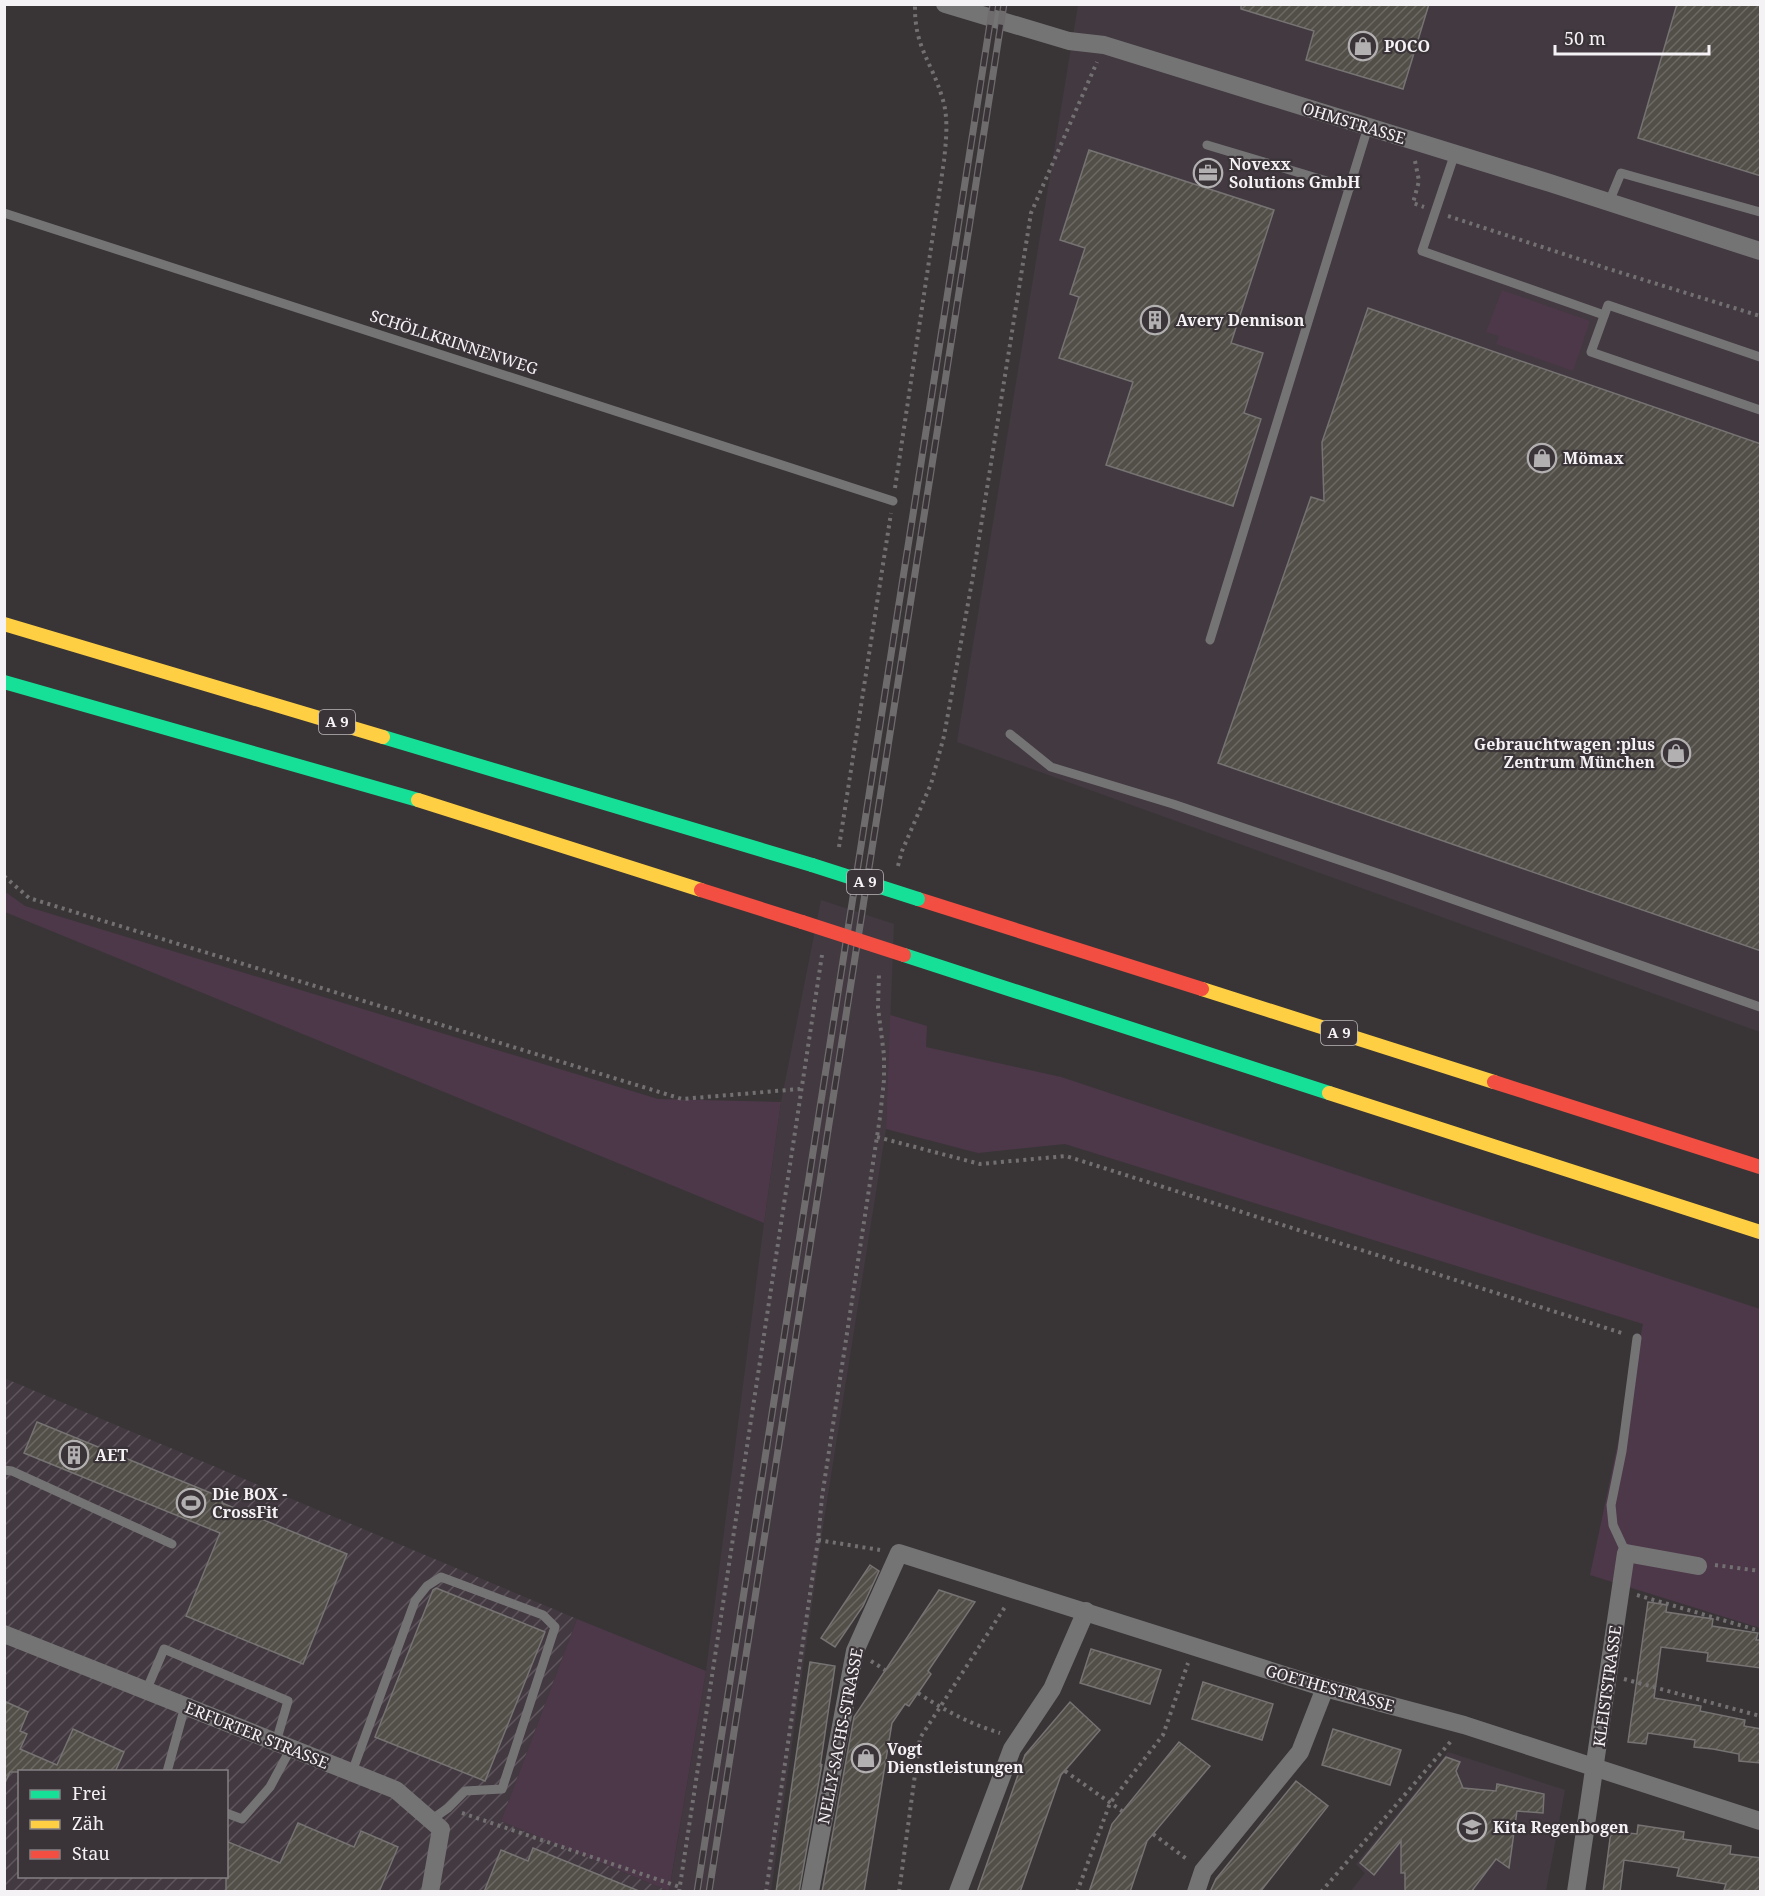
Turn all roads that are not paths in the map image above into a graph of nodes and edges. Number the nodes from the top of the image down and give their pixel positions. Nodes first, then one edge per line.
1 (945, 4) edge
2 (1368, 127) junction
3 (1207, 145) dead end
4 (1455, 153) junction
5 (1350, 188) junction
6 (1609, 202) junction
7 (1761, 212) edge
8 (4, 213) edge
9 (1761, 250) edge
10 (1604, 315) junction
11 (1761, 357) edge
12 (1761, 410) edge
13 (893, 501) road end
14 (4, 624) edge
15 (1210, 640) dead end
16 (4, 682) edge
17 (1010, 734) dead end
18 (1761, 1006) edge
19 (1761, 1167) edge
20 (1761, 1233) edge
21 (1637, 1338) road end
22 (4, 1470) edge
23 (172, 1544) dead end
24 (899, 1553) joint
25 (1626, 1553) junction
26 (1698, 1566) road end
27 (1086, 1611) junction
28 (4, 1634) edge
29 (1325, 1688) junction
30 (146, 1691) junction
31 (184, 1706) junction
32 (283, 1745) junction
33 (1596, 1768) junction
34 (168, 1770) edge
35 (352, 1772) junction
36 (228, 1814) edge
37 (431, 1820) junction
38 (1761, 1821) edge
39 (430, 1892) edge
40 (810, 1892) edge
41 (958, 1892) edge
42 (1196, 1892) edge
43 (1576, 1892) edge

1 - 2 street, OHMSTRASSE
2 - 4 street, OHMSTRASSE
2 - 5 lane
3 - 5 lane
4 - 6 street, OHMSTRASSE
4 - 10 lane
5 - 15 lane
6 - 7 lane
6 - 9 street, OHMSTRASSE
8 - 13 lane, SCHÖLLKRINNENWEG
10 - 11 lane
10 - 12 lane
14 - 19 highway, A 9, bridge
16 - 20 highway, bridge
17 - 18 lane
21 - 25 lane
22 - 23 lane
24 - 27 street, GOETHESTRASSE
24 - 40 street, NELLY-SACHS-STRASSE
25 - 26 street
25 - 33 street, KLEISTSTRASSE
27 - 29 street, GOETHESTRASSE
27 - 41 street
28 - 30 street, ERFURTER STRASSE
29 - 33 street, GOETHESTRASSE
29 - 42 street
30 - 31 street, ERFURTER STRASSE
30 - 32 lane
31 - 32 street, ERFURTER STRASSE
31 - 34 lane
32 - 35 street, ERFURTER STRASSE
32 - 36 lane
33 - 38 street, GOETHESTRASSE
33 - 43 street, KLEISTSTRASSE
35 - 37 street, ERFURTER STRASSE
35 - 37 lane
37 - 39 street

